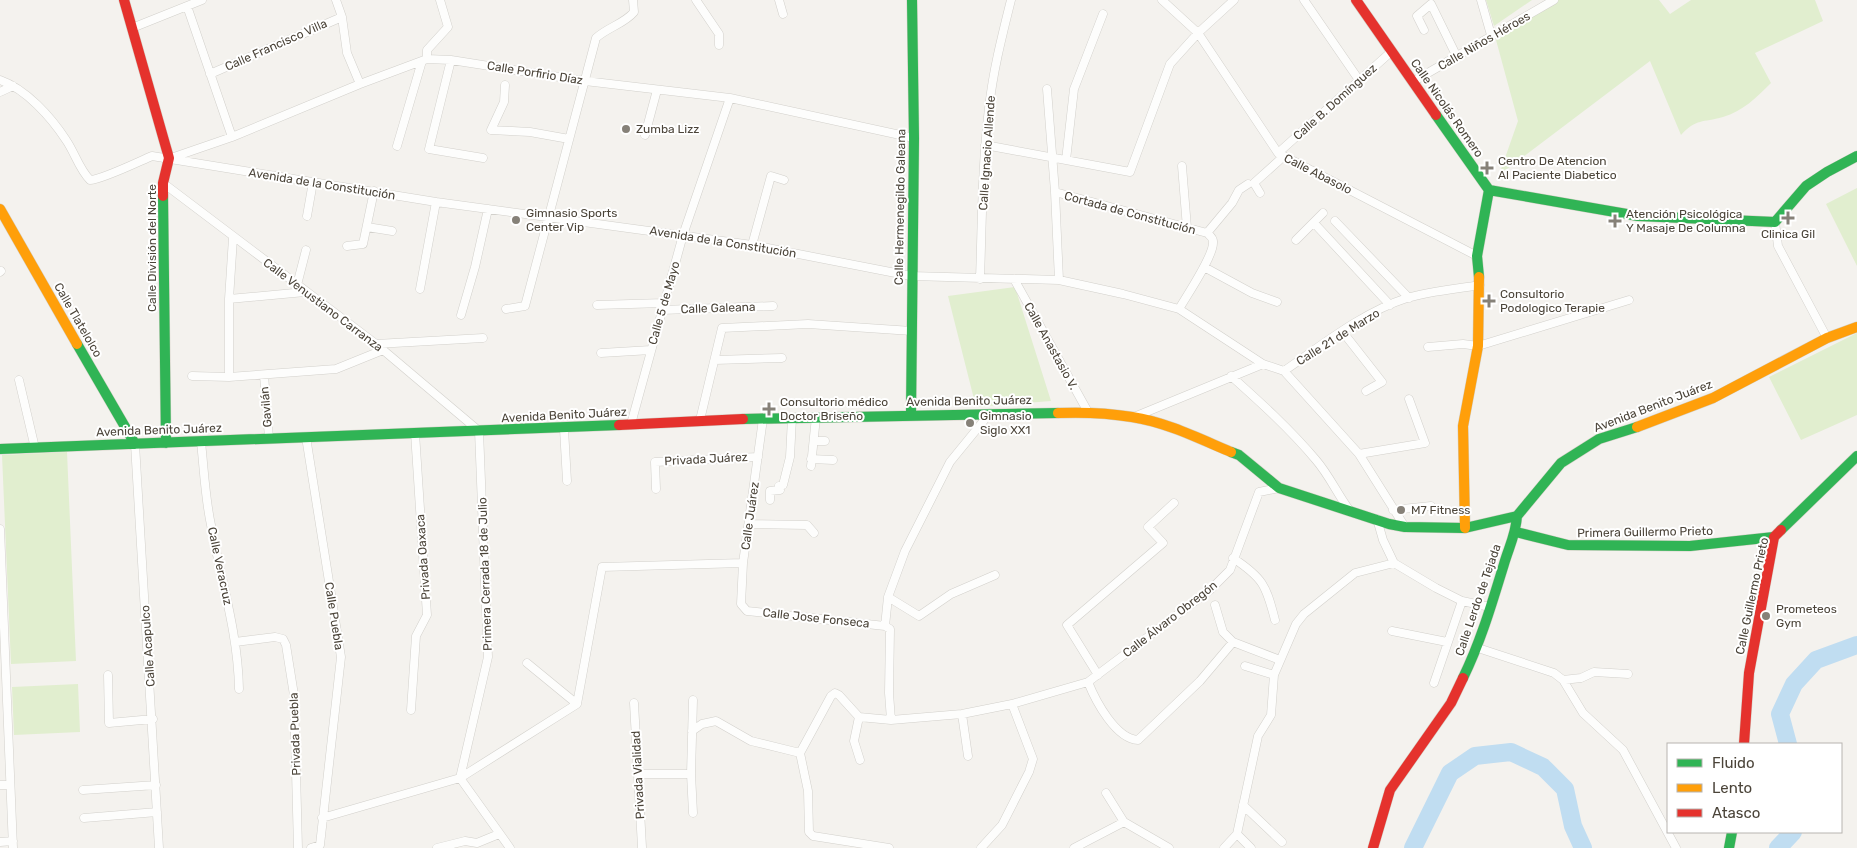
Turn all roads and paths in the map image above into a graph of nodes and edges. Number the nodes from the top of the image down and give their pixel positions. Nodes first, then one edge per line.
1 (124, 0) edge
2 (202, 0) edge
3 (336, 0) edge
4 (440, 0) edge
5 (633, 0) edge
6 (696, 0) edge
7 (779, 0) edge
8 (912, 0) edge
9 (1011, 0) edge
10 (1162, 0) edge
11 (1234, 0) edge
12 (1304, 0) edge
13 (1356, 0) edge
14 (1481, 0) edge
15 (1554, 0) edge
16 (187, 6) junction
17 (783, 14) dead end
18 (1103, 14) dead end
19 (342, 16) junction
20 (132, 28) junction
21 (1424, 30) dead end
22 (1198, 33) junction
23 (1491, 35) junction
24 (719, 45) dead end
25 (1392, 51) junction
26 (1456, 57) junction
27 (424, 60) junction
28 (451, 60) junction
29 (210, 74) junction
30 (0, 80) edge
31 (1359, 80) junction
32 (585, 81) junction
33 (1414, 81) junction
34 (360, 84) junction
35 (505, 85) dead end
36 (13, 86) junction
37 (657, 90) junction
38 (1047, 90) dead end
39 (0, 92) edge
40 (730, 98) junction
41 (645, 136) dead end
42 (232, 137) junction
43 (914, 138) junction
44 (568, 139) junction
45 (985, 145) junction
46 (397, 146) dead end
47 (1281, 155) junction
48 (1857, 156) edge
49 (1051, 157) junction
50 (169, 158) junction
51 (483, 158) dead end
52 (1066, 160) junction
53 (1182, 166) dead end
54 (784, 180) dead end
55 (312, 182) junction
56 (164, 183) junction
57 (1248, 184) dead end
58 (1489, 190) junction
59 (374, 192) junction
60 (1055, 192) junction
61 (1260, 193) dead end
62 (436, 202) junction
63 (0, 208) edge
64 (488, 209) junction
65 (1323, 213) dead end
66 (307, 216) dead end
67 (547, 217) junction
68 (1335, 221) dead end
69 (1775, 222) junction
70 (1314, 223) junction
71 (367, 227) junction
72 (1188, 228) junction
73 (392, 231) dead end
74 (1207, 233) junction
75 (683, 235) junction
76 (233, 238) junction
77 (1296, 240) dead end
78 (752, 245) junction
79 (347, 246) dead end
80 (306, 250) dead end
81 (1477, 256) junction
82 (1204, 267) junction
83 (911, 276) junction
84 (980, 279) junction
85 (1014, 279) junction
86 (1059, 280) junction
87 (297, 285) junction
88 (1480, 285) junction
89 (420, 290) dead end
90 (305, 292) junction
91 (1409, 298) junction
92 (229, 299) junction
93 (1628, 300) dead end
94 (1278, 302) dead end
95 (597, 305) dead end
96 (1390, 305) junction
97 (663, 306) junction
98 (773, 306) dead end
99 (506, 309) dead end
100 (1179, 309) junction
101 (461, 315) dead end
102 (1857, 327) edge
103 (912, 331) junction
104 (1342, 331) junction
105 (483, 338) dead end
106 (1827, 338) junction
107 (376, 344) junction
108 (1478, 346) junction
109 (1428, 347) dead end
110 (383, 350) junction
111 (651, 350) junction
112 (601, 353) dead end
113 (782, 358) dead end
114 (715, 360) junction
115 (1263, 364) junction
116 (1284, 371) junction
117 (264, 375) junction
118 (192, 376) dead end
119 (1230, 376) junction
120 (229, 377) junction
121 (19, 380) dead end
122 (1366, 391) dead end
123 (1409, 399) dead end
124 (1088, 412) junction
125 (990, 413) junction
126 (911, 414) junction
127 (816, 417) junction
128 (1134, 417) junction
129 (792, 418) junction
130 (762, 419) junction
131 (700, 420) junction
132 (631, 424) junction
133 (564, 429) junction
134 (479, 430) junction
135 (415, 433) junction
136 (306, 437) junction
137 (269, 438) junction
138 (825, 440) dead end
139 (814, 441) junction
140 (201, 442) junction
141 (166, 443) junction
142 (135, 444) junction
143 (35, 448) junction
144 (0, 449) edge
145 (1359, 454) junction
146 (1857, 456) edge
147 (758, 457) junction
148 (833, 460) dead end
149 (567, 481) dead end
150 (1279, 488) junction
151 (656, 489) dead end
152 (770, 500) dead end
153 (1174, 503) dead end
154 (1431, 506) dead end
155 (1393, 510) junction
156 (1350, 511) junction
157 (1517, 516) junction
158 (1377, 520) junction
159 (750, 524) junction
160 (1405, 527) junction
161 (1465, 528) junction
162 (0, 529) edge
163 (1516, 532) junction
164 (814, 533) dead end
165 (1774, 537) junction
166 (1233, 558) junction
167 (743, 563) junction
168 (1394, 563) junction
169 (995, 574) dead end
170 (888, 597) junction
171 (1462, 601) junction
172 (1216, 605) dead end
173 (1490, 607) junction
174 (747, 611) joint
175 (1275, 620) dead end
176 (885, 626) junction
177 (1392, 631) dead end
178 (235, 642) junction
179 (1233, 642) junction
180 (1447, 642) junction
181 (1478, 648) junction
182 (1280, 660) junction
183 (527, 663) dead end
184 (1245, 666) dead end
185 (1628, 674) dead end
186 (108, 675) dead end
187 (1098, 675) junction
188 (1274, 675) junction
189 (1563, 680) junction
190 (1088, 682) junction
191 (1434, 683) dead end
192 (239, 689) dead end
193 (693, 700) dead end
194 (634, 703) dead end
195 (577, 704) junction
196 (1012, 704) junction
197 (410, 710) dead end
198 (962, 714) junction
199 (859, 717) junction
200 (153, 720) junction
201 (892, 720) junction
202 (692, 731) junction
203 (1744, 743) edge
204 (800, 753) junction
205 (968, 756) dead end
206 (860, 760) dead end
207 (638, 774) junction
208 (691, 774) junction
209 (460, 778) junction
210 (0, 785) edge
211 (10, 785) junction
212 (156, 785) junction
213 (83, 790) dead end
214 (1106, 792) dead end
215 (1243, 805) junction
216 (157, 812) junction
217 (693, 813) dead end
218 (84, 818) dead end
219 (322, 818) junction
220 (1124, 822) junction
221 (1667, 831) edge
222 (1668, 833) edge
223 (1732, 833) edge
224 (500, 834) junction
225 (1237, 834) junction
226 (0, 842) edge
227 (1282, 842) dead end
228 (13, 845) edge
229 (642, 847) edge
230 (159, 848) edge
231 (298, 848) edge
232 (311, 848) edge
233 (437, 848) edge
234 (510, 848) edge
235 (889, 848) edge
236 (981, 848) edge
237 (1074, 848) edge
238 (1169, 848) edge
239 (1224, 848) edge
240 (1251, 848) edge
241 (1373, 848) edge
242 (1676, 848) edge
243 (1729, 848) edge

1 - 20 main road, Calle División del Norte
2 - 16 street
3 - 19 street
4 - 27 street
5 - 32 street
6 - 24 street
7 - 17 street
8 - 43 main road, Calle Hermenegildo Galeana
9 - 45 street, Calle Ignacio Allende
10 - 22 street, Calle Abasolo
11 - 22 street
12 - 31 street
13 - 25 main road, Calle Nicolás Romero
14 - 23 street
15 - 23 street, Calle Niños Héroes
16 - 20 street
16 - 29 street
18 - 52 street
19 - 29 street, Calle Francisco Villa
19 - 34 street
20 - 50 main road, Calle División del Norte
21 - 26 street
22 - 47 street, Calle Abasolo
22 - 52 street
23 - 26 street, Calle Niños Héroes
25 - 31 street, Calle B. Domínguez
25 - 33 main road, Calle Nicolás Romero
26 - 33 street, Calle Niños Héroes
27 - 28 street, Calle Porfirio Díaz
27 - 34 street, Calle Porfirio Díaz
27 - 46 street
28 - 32 street, Calle Porfirio Díaz
28 - 51 street
29 - 42 street
30 - 36 street, Avenida de la Constitución
31 - 47 street, Calle B. Domínguez
32 - 37 street, Calle Porfirio Díaz
32 - 44 street
33 - 58 main road, Calle Nicolás Romero
34 - 42 street, Calle Porfirio Díaz
35 - 44 street
36 - 39 street
36 - 50 street, Avenida de la Constitución
37 - 40 street, Calle Porfirio Díaz
37 - 41 street
38 - 49 street
40 - 43 street, Calle Porfirio Díaz
40 - 75 street, Calle 5 de Mayo
42 - 50 street, Calle Porfirio Díaz
43 - 83 main road, Calle Hermenegildo Galeana
44 - 67 street
45 - 49 street
45 - 84 street, Calle Ignacio Allende
47 - 61 street, Calle B. Domínguez
47 - 81 street, Calle Abasolo
48 - 69 main road
49 - 52 street
49 - 60 street
50 - 55 street, Avenida de la Constitución
50 - 56 main road, Calle División del Norte
53 - 72 street
54 - 78 street
55 - 59 street, Avenida de la Constitución
55 - 66 street
56 - 76 street, Calle Venustiano Carranza
56 - 141 main road, Calle División del Norte
57 - 74 street
58 - 69 main road
58 - 81 main road
59 - 62 street, Avenida de la Constitución
59 - 71 street
60 - 72 street, Cortada de Constitución
60 - 86 street
62 - 64 street, Avenida de la Constitución
62 - 89 street
63 - 142 main road, Calle Tlatelolco
64 - 67 street, Avenida de la Constitución
64 - 101 street
65 - 70 street
67 - 75 street, Avenida de la Constitución
67 - 99 street
68 - 91 street
69 - 106 street
70 - 77 street
70 - 96 street
71 - 73 street
71 - 79 street
72 - 74 street, Cortada de Constitución
74 - 82 street, Cortada de Constitución
75 - 78 street, Avenida de la Constitución
75 - 97 street, Calle 5 de Mayo
76 - 87 street, Calle Venustiano Carranza
76 - 92 street
78 - 83 street, Avenida de la Constitución
80 - 87 street
81 - 88 main road
82 - 94 street
82 - 100 street, Cortada de Constitución
83 - 84 street, Avenida de la Constitución
83 - 103 main road, Calle Hermenegildo Galeana
84 - 85 street, Avenida de la Constitución
85 - 86 street, Avenida de la Constitución
85 - 124 street, Calle Anastasio V.
86 - 100 street, Avenida de la Constitución
87 - 90 street, Calle Venustiano Carranza
88 - 91 street, Calle 21 de Marzo
88 - 108 main road
90 - 92 street
90 - 107 street, Calle Venustiano Carranza
91 - 96 street, Calle 21 de Marzo
92 - 120 street
93 - 108 street
95 - 97 street, Calle Galeana
96 - 104 street, Calle 21 de Marzo
97 - 98 street, Calle Galeana
97 - 111 street, Calle 5 de Mayo
100 - 115 street, Avenida de la Constitución
102 - 106 main road, Avenida Benito Juárez
103 - 114 street
103 - 126 main road, Calle Hermenegildo Galeana
104 - 116 street, Calle 21 de Marzo
104 - 122 street
105 - 107 street
106 - 157 main road, Avenida Benito Juárez
107 - 110 street, Calle Venustiano Carranza
108 - 109 street
108 - 161 main road
110 - 117 street
110 - 134 street, Calle Venustiano Carranza
111 - 112 street
111 - 132 street, Calle 5 de Mayo
113 - 114 street
114 - 131 street
115 - 116 street, Avenida de la Constitución
115 - 119 street
116 - 145 street, Avenida de la Constitución
117 - 120 street
117 - 137 street, Gavilán
118 - 120 street
119 - 128 street
119 - 156 street
121 - 143 street
123 - 145 street
124 - 125 main road, Avenida Benito Juárez
124 - 128 main road, Avenida Benito Juárez
125 - 126 main road, Avenida Benito Juárez
125 - 170 street
126 - 127 main road, Avenida Benito Juárez
127 - 129 main road, Avenida Benito Juárez
127 - 139 street
128 - 150 main road, Avenida Benito Juárez
129 - 130 main road, Avenida Benito Juárez
129 - 152 street
130 - 131 main road, Avenida Benito Juárez
130 - 147 street, Calle Juárez
131 - 132 main road, Avenida Benito Juárez
132 - 133 main road, Avenida Benito Juárez
133 - 134 main road, Avenida Benito Juárez
133 - 149 street
134 - 135 main road, Avenida Benito Juárez
134 - 209 street, Primera Cerrada 18 de Julio
135 - 136 main road, Avenida Benito Juárez
135 - 197 street, Privada Oaxaca
136 - 137 main road, Avenida Benito Juárez
136 - 219 street, Calle Puebla
137 - 140 main road, Avenida Benito Juárez
138 - 139 street
139 - 148 street
140 - 141 main road, Avenida Benito Juárez
140 - 178 street, Calle Veracruz
141 - 142 main road, Avenida Benito Juárez
142 - 143 main road, Avenida Benito Juárez
142 - 200 street, Calle Acapulco
143 - 144 main road, Avenida Benito Juárez
145 - 155 street, Avenida de la Constitución
146 - 165 main road, Calle Guillermo Prieto
147 - 151 street, Privada Juárez
147 - 159 street, Calle Juárez
150 - 156 main road, Avenida Benito Juárez
150 - 166 street, Calle Álvaro Obregón
153 - 187 street
154 - 155 street
155 - 160 street, Avenida de la Constitución
156 - 158 main road, Avenida Benito Juárez
157 - 161 main road, Avenida Benito Juárez
157 - 163 main road, Calle Lerdo de Tejada
158 - 160 main road, Avenida Benito Juárez
158 - 168 street
159 - 164 street
159 - 167 street, Calle Juárez
160 - 161 main road, Avenida Benito Juárez
162 - 211 street
163 - 165 main road, Primera Guillermo Prieto
163 - 173 main road, Calle Lerdo de Tejada
165 - 203 main road, Calle Guillermo Prieto
166 - 175 street
166 - 187 street, Calle Álvaro Obregón
167 - 174 street, Calle Juárez
167 - 195 street
168 - 171 street
168 - 182 street
169 - 170 street
170 - 176 street
171 - 173 street
171 - 180 street
172 - 179 street
173 - 181 main road, Calle Lerdo de Tejada
174 - 176 street, Calle Jose Fonseca
176 - 201 street
177 - 180 street
178 - 192 street, Calle Veracruz
178 - 231 street, Privada Puebla
179 - 182 street
179 - 190 street
180 - 191 street
181 - 189 street
181 - 241 main road, Calle Lerdo de Tejada
182 - 188 street
183 - 195 street
184 - 188 street
185 - 189 street
186 - 200 street
187 - 190 street, Calle Álvaro Obregón
188 - 215 street
189 - 221 street
190 - 196 street, Calle Álvaro Obregón
193 - 202 street
194 - 207 street, Privada Vialidad
195 - 209 street
196 - 198 street, Calle Álvaro Obregón
196 - 236 street
198 - 201 street, Calle Álvaro Obregón
198 - 205 street
199 - 201 street, Calle Álvaro Obregón
199 - 204 street
199 - 206 street
200 - 212 street, Calle Acapulco
202 - 204 street
202 - 208 street
204 - 235 street
207 - 208 street
207 - 229 street, Privada Vialidad
208 - 217 street
209 - 219 street
209 - 224 street
210 - 211 street
211 - 228 street
212 - 213 street
212 - 216 street, Calle Acapulco
214 - 220 street
215 - 225 street
215 - 227 street
216 - 218 street
216 - 230 street, Calle Acapulco
219 - 232 street, Calle Puebla
220 - 237 street
220 - 238 street
222 - 242 street
223 - 243 main road
224 - 233 street
224 - 234 street
225 - 239 street
225 - 240 street
226 - 228 street

